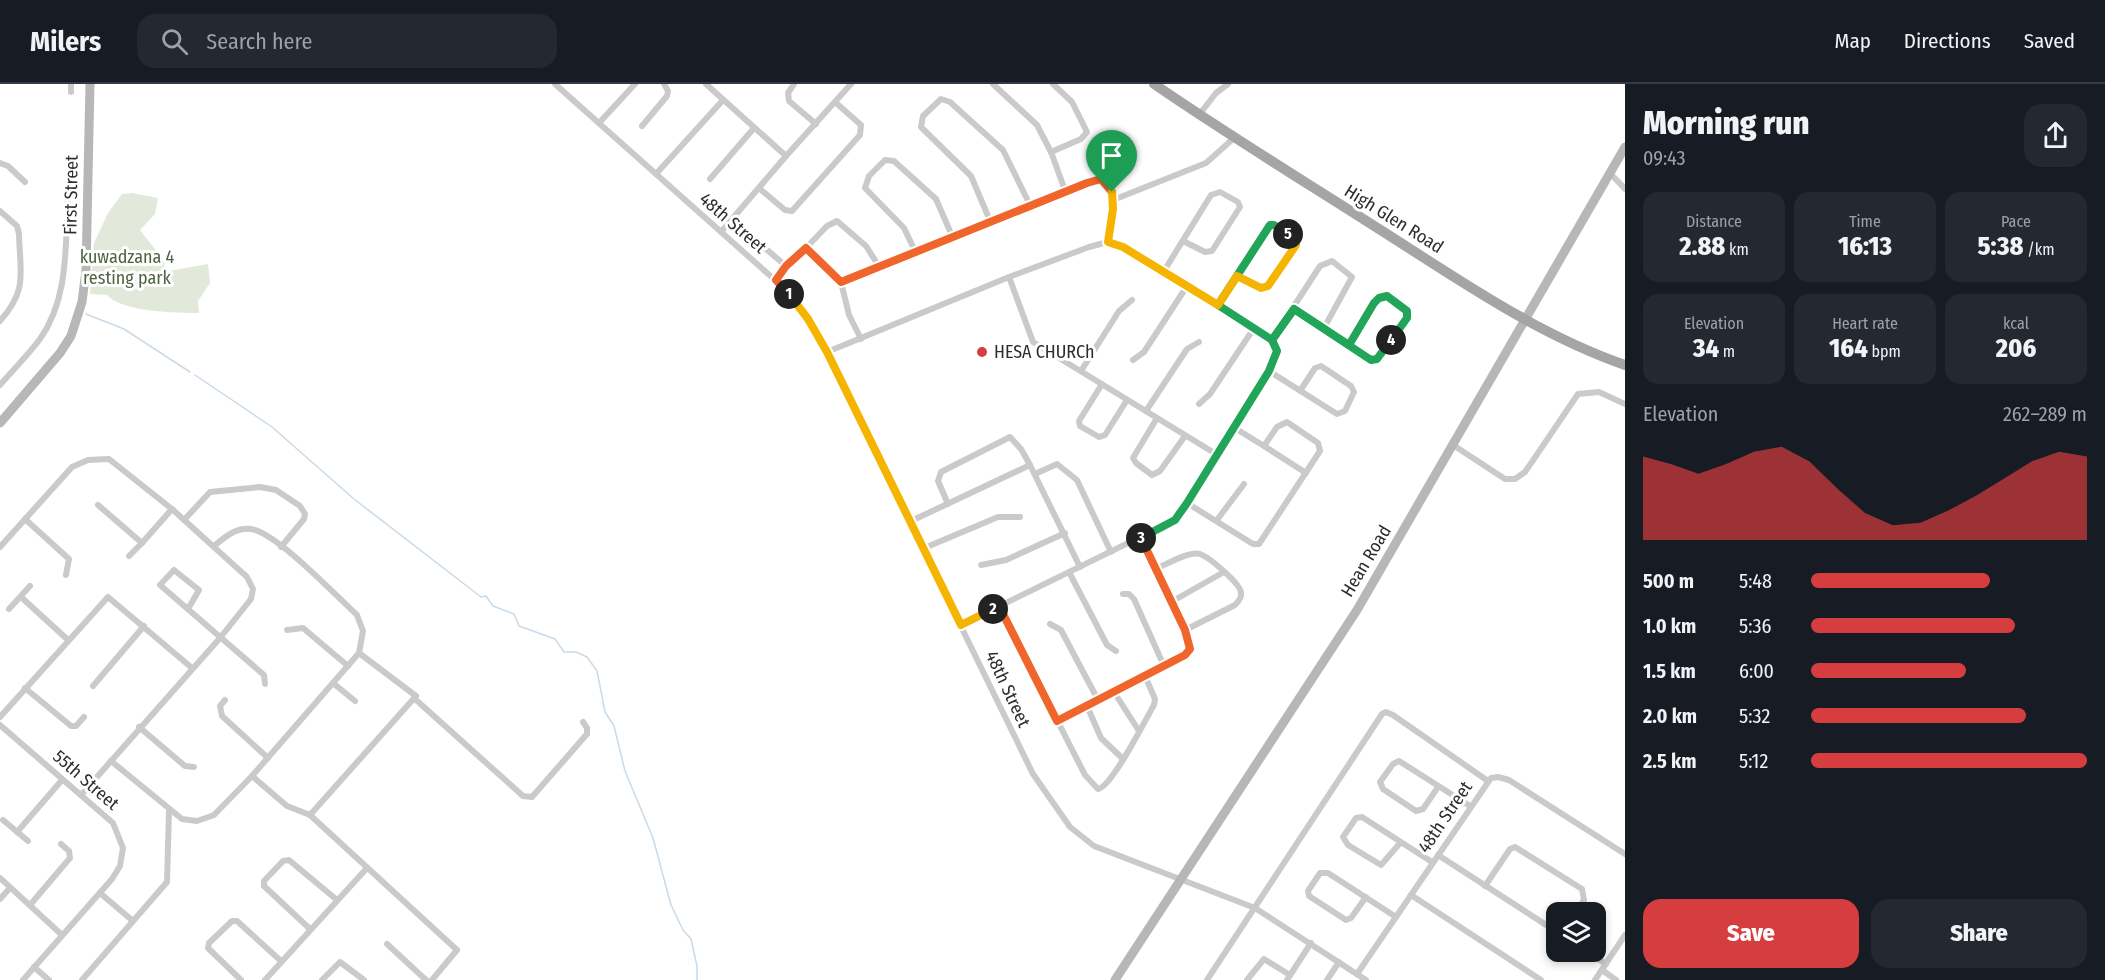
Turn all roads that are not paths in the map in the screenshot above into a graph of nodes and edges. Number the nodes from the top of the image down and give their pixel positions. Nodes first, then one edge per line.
1 (71, 84) edge
2 (90, 84) edge
3 (555, 84) edge
4 (634, 84) edge
5 (664, 84) edge
6 (706, 84) edge
7 (795, 84) edge
8 (851, 84) edge
9 (993, 84) edge
10 (1053, 84) edge
11 (1154, 84) edge
12 (1228, 84) edge
13 (71, 92) dead end
14 (723, 100) junction
15 (835, 102) junction
16 (1199, 115) junction
17 (599, 123) junction
18 (816, 124) junction
19 (642, 126) dead end
20 (754, 128) junction
21 (1234, 138) junction
22 (1625, 147) edge
23 (1052, 152) junction
24 (786, 156) junction
25 (0, 163) edge
26 (1609, 171) junction
27 (656, 174) junction
28 (710, 179) dead end
29 (25, 182) dead end
30 (66, 188) dead end
31 (760, 189) junction
32 (1625, 189) edge
33 (1066, 193) junction
34 (1113, 200) junction
35 (1031, 207) junction
36 (0, 211) edge
37 (732, 220) junction
38 (991, 223) junction
39 (721, 232) junction
40 (953, 238) junction
41 (1183, 241) junction
42 (1108, 242) junction
43 (806, 248) junction
44 (916, 253) junction
45 (786, 266) junction
46 (880, 268) junction
47 (1164, 271) junction
48 (1237, 276) junction
49 (1008, 277) junction
50 (776, 280) junction
51 (841, 282) junction
52 (1187, 286) junction
53 (1132, 300) dead end
54 (1218, 305) junction
55 (1294, 309) junction
56 (1525, 320) junction
57 (0, 321) edge
58 (1324, 327) junction
59 (1254, 328) junction
60 (861, 339) junction
61 (1272, 340) junction
62 (1199, 342) dead end
63 (1349, 345) junction
64 (827, 352) junction
65 (1132, 360) dead end
66 (1625, 365) edge
67 (1081, 371) junction
68 (1269, 371) junction
69 (1102, 384) junction
70 (0, 385) edge
71 (1300, 391) junction
72 (1127, 400) junction
73 (1199, 404) dead end
74 (1625, 404) edge
75 (1146, 411) junction
76 (1157, 418) junction
77 (0, 423) edge
78 (1233, 428) junction
79 (1185, 436) junction
80 (1453, 445) junction
81 (1264, 446) junction
82 (1216, 454) junction
83 (1030, 465) junction
84 (1306, 473) junction
85 (1035, 474) junction
86 (1244, 484) dead end
87 (1187, 503) junction
88 (948, 504) junction
89 (98, 505) dead end
90 (172, 509) junction
91 (1020, 517) dead end
92 (25, 519) junction
93 (184, 520) junction
94 (1217, 520) junction
95 (909, 522) junction
96 (1065, 533) junction
97 (1140, 539) junction
98 (142, 543) junction
99 (214, 546) junction
100 (281, 547) junction
101 (0, 548) edge
102 (922, 549) junction
103 (1110, 552) junction
104 (129, 556) dead end
105 (981, 565) dead end
106 (1080, 567) junction
107 (1155, 569) junction
108 (1069, 572) junction
109 (1224, 572) junction
110 (66, 575) dead end
111 (30, 586) dead end
112 (1123, 594) dead end
113 (21, 597) junction
114 (1171, 602) junction
115 (999, 606) junction
116 (9, 609) dead end
117 (188, 609) junction
118 (1050, 624) dead end
119 (961, 625) junction
120 (144, 626) junction
121 (287, 630) dead end
122 (1185, 630) junction
123 (220, 638) junction
124 (68, 640) junction
125 (1116, 651) dead end
126 (359, 654) junction
127 (348, 666) junction
128 (1164, 666) junction
129 (192, 668) junction
130 (1145, 676) junction
131 (333, 683) junction
132 (265, 684) dead end
133 (93, 686) dead end
134 (26, 688) junction
135 (1114, 692) junction
136 (415, 699) junction
137 (225, 700) dead end
138 (1098, 700) junction
139 (355, 701) dead end
140 (1087, 706) junction
141 (0, 717) edge
142 (84, 717) dead end
143 (1057, 721) junction
144 (583, 722) dead end
145 (0, 725) edge
146 (139, 727) junction
147 (1139, 732) junction
148 (268, 758) junction
149 (1123, 759) junction
150 (111, 760) junction
151 (194, 767) dead end
152 (252, 776) junction
153 (62, 780) junction
154 (1488, 780) junction
155 (1438, 787) junction
156 (81, 795) junction
157 (1470, 806) junction
158 (169, 810) junction
159 (310, 815) junction
160 (3, 820) dead end
161 (17, 832) junction
162 (28, 841) dead end
163 (1401, 842) junction
164 (61, 844) dead end
165 (1625, 854) edge
166 (1438, 855) junction
167 (1432, 862) junction
168 (367, 868) junction
169 (0, 879) edge
170 (1180, 879) junction
171 (1485, 886) junction
172 (10, 888) junction
173 (99, 893) junction
174 (1411, 895) junction
175 (1366, 897) junction
176 (0, 899) edge
177 (337, 900) junction
178 (1582, 902) edge
179 (30, 904) junction
180 (1255, 908) junction
181 (1396, 917) junction
182 (133, 921) junction
183 (1546, 925) edge
184 (310, 929) junction
185 (62, 935) junction
186 (1625, 935) edge
187 (1311, 943) junction
188 (387, 944) dead end
189 (281, 962) junction
190 (1339, 962) junction
191 (1598, 962) edge
192 (34, 967) junction
193 (1604, 967) junction
194 (1357, 974) junction
195 (1288, 977) edge
196 (23, 980) edge
197 (49, 980) edge
198 (82, 980) edge
199 (241, 980) edge
200 (265, 980) edge
201 (322, 980) edge
202 (364, 980) edge
203 (426, 980) edge
204 (432, 980) edge
205 (1115, 980) edge
206 (1208, 980) edge
207 (1247, 980) edge
208 (1327, 980) edge
209 (1366, 980) edge
210 (1541, 980) edge
211 (1595, 980) edge
212 (1616, 980) edge

1 - 13 street
2 - 77 street, First Street
3 - 17 street, 48th Street
4 - 17 street
5 - 19 street
6 - 14 street
7 - 18 street
8 - 15 street
9 - 23 street
10 - 23 street
11 - 16 main road, High Glen Road
12 - 16 street
14 - 20 street
14 - 27 street
15 - 18 street
15 - 31 street
16 - 21 main road, High Glen Road
17 - 27 street, 48th Street
18 - 24 street
20 - 24 street
20 - 28 street
21 - 34 street
21 - 56 main road, High Glen Road
22 - 26 street, Hean Road
23 - 33 street
24 - 31 street
25 - 29 street
26 - 32 street
26 - 56 street, Hean Road
27 - 39 street, 48th Street
30 - 70 street
31 - 37 street
33 - 34 street
33 - 35 street
34 - 42 street
35 - 38 street
35 - 38 street
36 - 57 street
37 - 39 street
37 - 45 street
38 - 40 street
39 - 50 street, 48th Street
40 - 44 street
40 - 44 street
41 - 41 street
41 - 47 street
42 - 47 street
42 - 49 street
43 - 45 street
43 - 46 street
43 - 51 street
44 - 46 street
45 - 50 street
46 - 51 street
47 - 52 street
48 - 48 street
48 - 54 street
49 - 60 street
49 - 67 street
50 - 64 street, 48th Street
51 - 60 street
52 - 54 street
52 - 65 street
53 - 67 street
54 - 59 street
55 - 58 street
55 - 58 street
55 - 61 street
56 - 66 main road, High Glen Road
56 - 80 street, Hean Road
58 - 63 street
59 - 61 street
59 - 73 street
60 - 64 street
61 - 68 street
62 - 75 street
63 - 63 street
64 - 95 street, 48th Street
67 - 69 street
68 - 71 street
68 - 78 street
69 - 72 street
69 - 72 street
71 - 71 street
72 - 75 street
74 - 80 street
75 - 76 street
76 - 79 street
76 - 79 street
78 - 81 street
78 - 82 street
79 - 82 street
80 - 170 street, Hean Road
81 - 84 street
81 - 84 street
82 - 87 street
83 - 85 street
83 - 88 street
83 - 88 street
84 - 94 street
85 - 96 street
85 - 103 street
86 - 94 street
87 - 94 street
87 - 97 street
88 - 95 street
89 - 98 street
90 - 92 street
90 - 93 street
90 - 98 street
91 - 102 street
92 - 101 street
92 - 110 street
93 - 99 street
93 - 100 street
95 - 102 street, 48th Street
96 - 105 street
96 - 106 street
97 - 103 street
97 - 107 street
98 - 104 street
99 - 100 street
99 - 123 street
100 - 126 street
102 - 119 street, 48th Street
103 - 106 street
106 - 108 street
107 - 109 street
107 - 114 street
108 - 115 street
108 - 125 street
109 - 114 street
109 - 122 street
111 - 113 street
112 - 128 street
113 - 116 street
113 - 124 street
114 - 122 street
115 - 119 street
115 - 143 street
117 - 117 street
117 - 123 street
118 - 138 street
119 - 170 street, 48th Street
120 - 124 street
120 - 129 street
120 - 133 street
121 - 127 street
122 - 128 street
123 - 129 street
123 - 132 street
124 - 134 street
126 - 127 street
126 - 136 street
127 - 131 street
128 - 130 street
129 - 146 street
130 - 135 street
130 - 147 street
131 - 139 street
131 - 148 street
134 - 141 street
134 - 142 street
135 - 138 street
135 - 147 street
136 - 144 street
136 - 159 street
137 - 148 street
138 - 140 street
140 - 143 street
140 - 149 street
143 - 149 street
145 - 153 street, 55th Street
146 - 150 street
146 - 151 street
147 - 149 street
148 - 152 street
150 - 156 street
150 - 158 street
152 - 158 street
152 - 159 street
153 - 156 street, 55th Street
153 - 161 street
154 - 157 street, 48th Street
154 - 165 street, 48th Street
154 - 180 street
155 - 155 street
155 - 157 street
156 - 173 street, 55th Street
157 - 166 street, 48th Street
158 - 182 street
159 - 168 street
160 - 161 street
161 - 162 street
163 - 163 street
163 - 167 street
164 - 179 street
166 - 167 street, 48th Street
166 - 171 street
167 - 174 street, 48th Street
168 - 177 street
168 - 204 street
169 - 172 street
170 - 180 street, 48th Street
170 - 205 street, Hean Road
171 - 178 street
171 - 183 street
172 - 176 street
172 - 179 street
173 - 182 street
173 - 185 street, 55th Street
174 - 181 street, 48th Street
174 - 210 street
175 - 175 street
175 - 181 street
177 - 184 street
177 - 184 street
179 - 185 street
180 - 187 street, 48th Street
180 - 206 street
181 - 194 street, 48th Street
182 - 198 street
184 - 189 street
185 - 192 street, 55th Street
186 - 193 street
187 - 190 street, 48th Street
187 - 195 street
188 - 203 street
189 - 199 street
189 - 200 street
190 - 194 street, 48th Street
190 - 208 street
191 - 193 street
192 - 196 street, 55th Street
192 - 197 street
193 - 211 street
193 - 212 street
194 - 209 street, 48th Street
195 - 207 street
201 - 202 street

